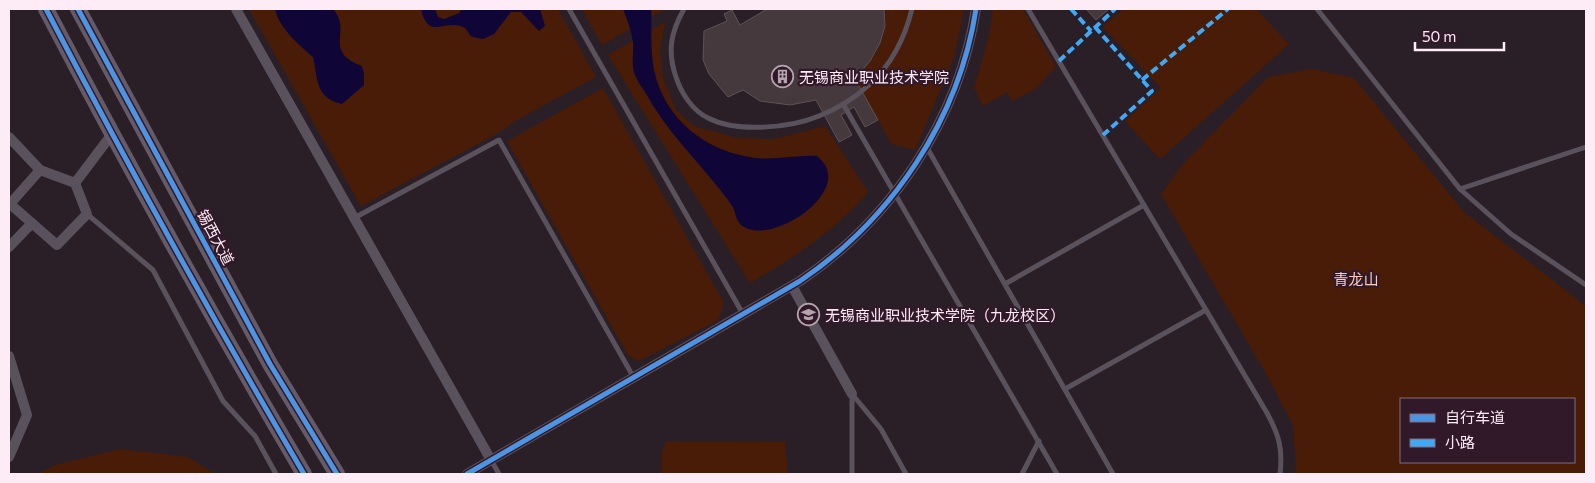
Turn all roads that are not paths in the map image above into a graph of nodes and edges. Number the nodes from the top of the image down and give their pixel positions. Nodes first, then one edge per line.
1 (46, 9) edge
2 (78, 9) edge
3 (236, 9) edge
4 (568, 9) edge
5 (684, 9) edge
6 (912, 9) edge
7 (976, 9) edge
8 (1028, 9) edge
9 (1317, 9) edge
10 (843, 104) junction
11 (112, 134) junction
12 (9, 137) edge
13 (926, 146) junction
14 (1586, 147) edge
15 (40, 170) junction
16 (75, 183) junction
17 (1460, 189) junction
18 (896, 194) junction
19 (1144, 205) junction
20 (87, 214) junction
21 (354, 218) junction
22 (32, 223) junction
23 (9, 248) edge
24 (1005, 284) junction
25 (1586, 285) edge
26 (792, 286) junction
27 (1206, 310) junction
28 (742, 314) junction
29 (9, 356) edge
30 (634, 378) junction
31 (1065, 389) junction
32 (852, 394) junction
33 (1038, 441) junction
34 (9, 457) edge
35 (491, 460) junction
36 (276, 474) edge
37 (304, 474) edge
38 (337, 474) edge
39 (467, 474) edge
40 (499, 474) edge
41 (852, 474) edge
42 (906, 474) edge
43 (1022, 474) edge
44 (1057, 474) edge
45 (1113, 474) edge
46 (1280, 474) edge

1 - 11 main road
2 - 38 main road, 锡西大道
3 - 21 street
4 - 28 lane
5 - 10 lane
6 - 10 lane
7 - 13 street
8 - 19 lane
9 - 17 lane
10 - 18 lane
11 - 16 street
11 - 37 main road
12 - 15 street
13 - 18 street
13 - 24 lane
14 - 17 lane
15 - 16 street
15 - 22 street
16 - 20 street
17 - 25 lane
18 - 26 street
18 - 33 lane
19 - 24 lane
19 - 27 lane
20 - 22 street
20 - 36 lane
21 - 30 lane
21 - 35 street
22 - 23 street
24 - 31 lane
26 - 28 street
26 - 32 street
27 - 31 lane
27 - 46 lane
28 - 30 street
29 - 34 street
30 - 35 street
31 - 45 lane
32 - 41 lane
32 - 42 lane
33 - 43 lane
33 - 44 lane
35 - 39 street
35 - 40 lane

